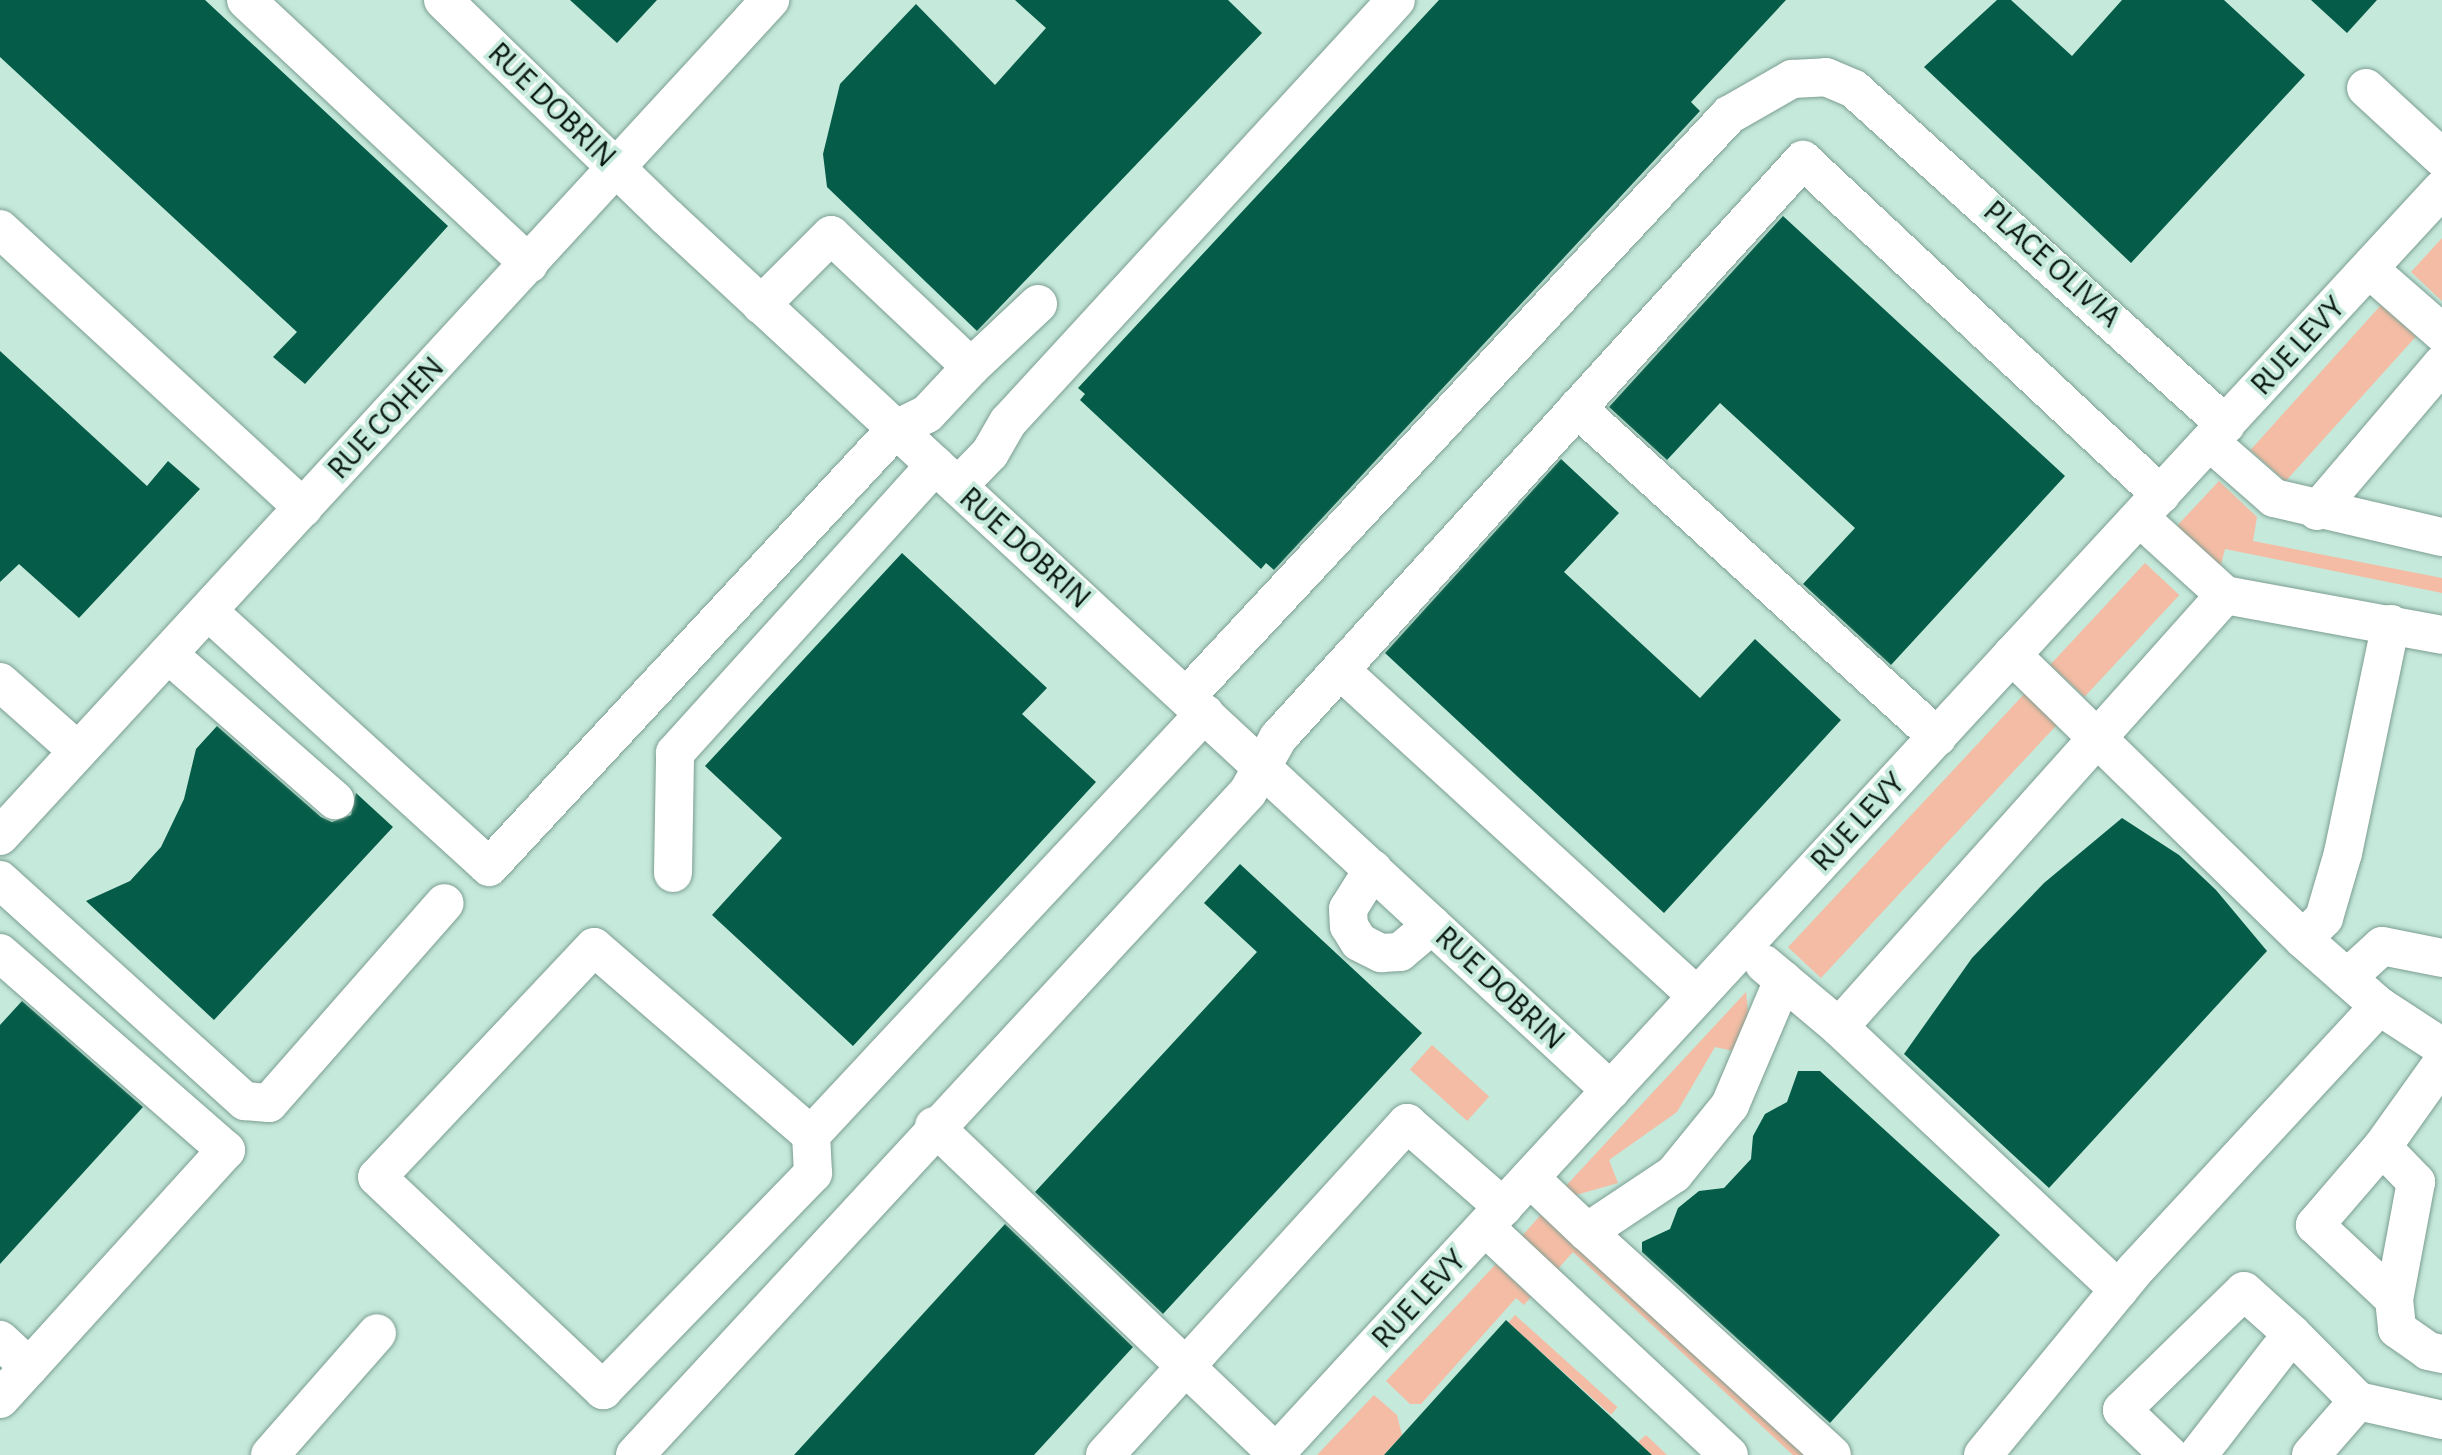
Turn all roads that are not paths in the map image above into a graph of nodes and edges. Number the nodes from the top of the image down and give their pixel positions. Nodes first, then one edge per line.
1 (246, 0) edge
2 (443, 0) edge
3 (770, 0) edge
4 (1396, 0) edge
5 (2366, 88) dead end
6 (2442, 158) edge
7 (616, 168) junction
8 (2442, 189) edge
9 (0, 229) edge
10 (529, 264) junction
11 (2369, 269) junction
12 (1038, 304) dead end
13 (761, 305) junction
14 (2442, 333) edge
15 (2442, 364) edge
16 (971, 367) junction
17 (1577, 408) junction
18 (896, 429) junction
19 (2218, 433) junction
20 (946, 476) junction
21 (2151, 506) junction
22 (303, 508) junction
23 (2317, 511) junction
24 (2442, 537) edge
25 (2225, 595) junction
26 (208, 611) junction
27 (2391, 624) junction
28 (2442, 635) edge
29 (168, 654) junction
30 (2012, 655) junction
31 (1340, 670) junction
32 (0, 682) edge
33 (1196, 705) junction
34 (1937, 737) junction
35 (2099, 737) junction
36 (78, 751) junction
37 (1262, 765) junction
38 (335, 800) dead end
39 (0, 836) edge
40 (1373, 869) junction
41 (673, 873) dead end
42 (0, 880) edge
43 (445, 903) dead end
44 (1432, 925) junction
45 (2303, 939) junction
46 (1743, 947) junction
47 (0, 953) edge
48 (2442, 958) edge
49 (2347, 978) junction
50 (1783, 980) junction
51 (1697, 996) junction
52 (2379, 1006) junction
53 (1839, 1027) junction
54 (2442, 1047) edge
55 (2442, 1063) edge
56 (1611, 1091) junction
57 (934, 1126) junction
58 (811, 1135) junction
59 (2382, 1147) junction
60 (1530, 1178) junction
61 (1494, 1217) junction
62 (1587, 1232) junction
63 (2119, 1290) junction
64 (2394, 1299) junction
65 (377, 1333) dead end
66 (2292, 1334) junction
67 (0, 1340) edge
68 (2442, 1354) edge
69 (29, 1367) junction
70 (1186, 1367) junction
71 (0, 1399) edge
72 (2358, 1401) junction
73 (2442, 1420) edge
74 (2004, 1448) edge
75 (1275, 1454) edge
76 (270, 1455) edge
77 (635, 1455) edge
78 (1105, 1455) edge
79 (1729, 1455) edge
80 (1832, 1455) edge
81 (2169, 1455) edge
82 (2198, 1455) edge
83 (2311, 1455) edge

1 - 10 street
2 - 7 street, RUE DOBRIN
3 - 7 street, RUE COHEN
4 - 20 street
5 - 6 street
7 - 10 street, RUE COHEN
7 - 13 street, RUE DOBRIN
8 - 11 street, RUE LEVY
9 - 22 street
10 - 22 street, RUE COHEN
11 - 14 street
11 - 19 street, RUE LEVY
12 - 16 street
13 - 16 street
13 - 18 street, RUE DOBRIN
15 - 23 street
16 - 18 street
17 - 21 street
17 - 31 street
17 - 34 street
18 - 20 street, RUE DOBRIN
18 - 26 street
19 - 21 street, RUE LEVY
19 - 23 street, PLACE OLIVIA
19 - 33 street, PLACE OLIVIA
20 - 33 street, RUE DOBRIN
20 - 41 street
21 - 25 street
21 - 30 street, RUE LEVY
22 - 26 street, RUE COHEN
23 - 24 street, PLACE OLIVIA
25 - 27 street
25 - 35 street
26 - 29 street, RUE COHEN
27 - 28 street
27 - 45 street
29 - 36 street, RUE COHEN
29 - 38 street
30 - 34 street, RUE LEVY
30 - 35 street
31 - 37 street
31 - 51 street
32 - 36 street
33 - 37 street, RUE DOBRIN
33 - 58 street, PLACE OLIVIA
34 - 46 street, RUE LEVY
35 - 45 street
35 - 53 street
36 - 39 street, RUE COHEN
37 - 40 street, RUE DOBRIN
37 - 57 street
40 - 44 street, RUE DOBRIN
40 - 44 street
42 - 43 street
44 - 56 street, RUE DOBRIN
45 - 49 street
46 - 50 street
46 - 51 street, RUE LEVY
47 - 69 street
48 - 49 street
49 - 52 street
50 - 53 street
50 - 62 street
51 - 56 street, RUE LEVY
52 - 54 street
52 - 63 street
53 - 63 street
55 - 59 street
56 - 60 street, RUE LEVY
57 - 70 street
57 - 77 street
58 - 58 street
59 - 64 street
59 - 64 street
60 - 61 street, RUE LEVY
60 - 62 street
61 - 70 street
61 - 75 street, RUE LEVY
61 - 79 street
62 - 80 street
63 - 74 street
64 - 68 street
65 - 76 street
66 - 72 street
66 - 81 street
66 - 82 street
67 - 69 street
69 - 71 street
70 - 75 street
70 - 78 street
72 - 73 street
72 - 83 street

